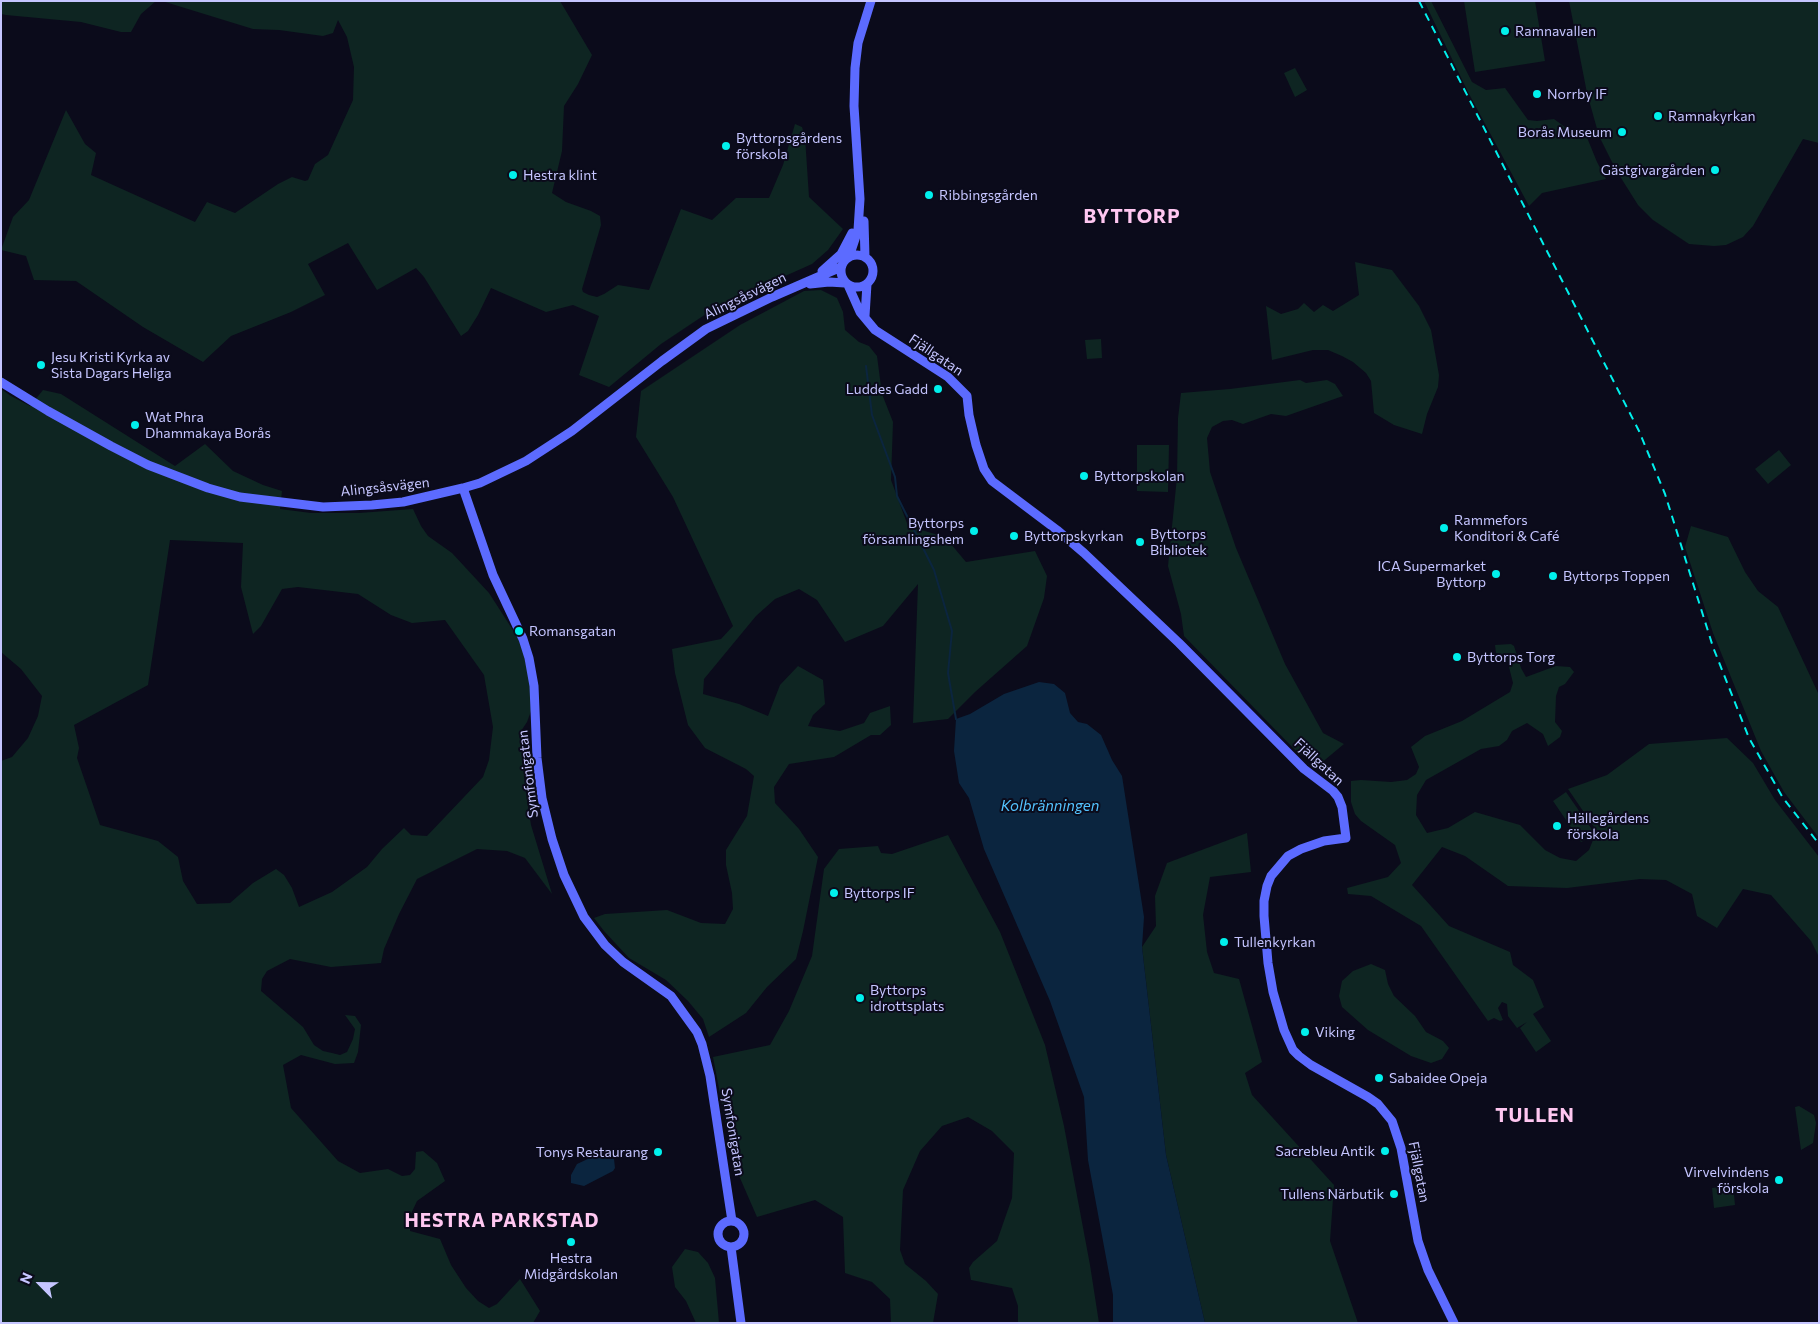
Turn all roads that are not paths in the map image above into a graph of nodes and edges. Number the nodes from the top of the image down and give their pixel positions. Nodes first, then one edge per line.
1 (871, 1) edge
2 (860, 199) junction
3 (849, 257) junction
4 (865, 258) junction
5 (841, 267) junction
6 (846, 284) junction
7 (866, 284) junction
8 (800, 285) junction
9 (865, 316) junction
10 (1, 382) edge
11 (463, 488) junction
12 (732, 1221) junction
13 (731, 1247) junction
14 (741, 1323) edge
15 (1454, 1323) edge

1 - 2 street, Alingsåsvägen
2 - 3 street, Alingsåsvägen
2 - 4 street, Alingsåsvägen
2 - 8 street, Alingsåsvägen
3 - 4 street
3 - 5 street
4 - 7 street
5 - 6 street
5 - 8 street, Alingsåsvägen
6 - 7 street
6 - 8 street, Alingsåsvägen
6 - 9 street, Fjällgatan
7 - 9 street
8 - 11 street, Alingsåsvägen
9 - 15 street, Fjällgatan
10 - 11 street, Alingsåsvägen
11 - 12 street, Symfonigatan
12 - 13 street
12 - 13 street
13 - 14 street

